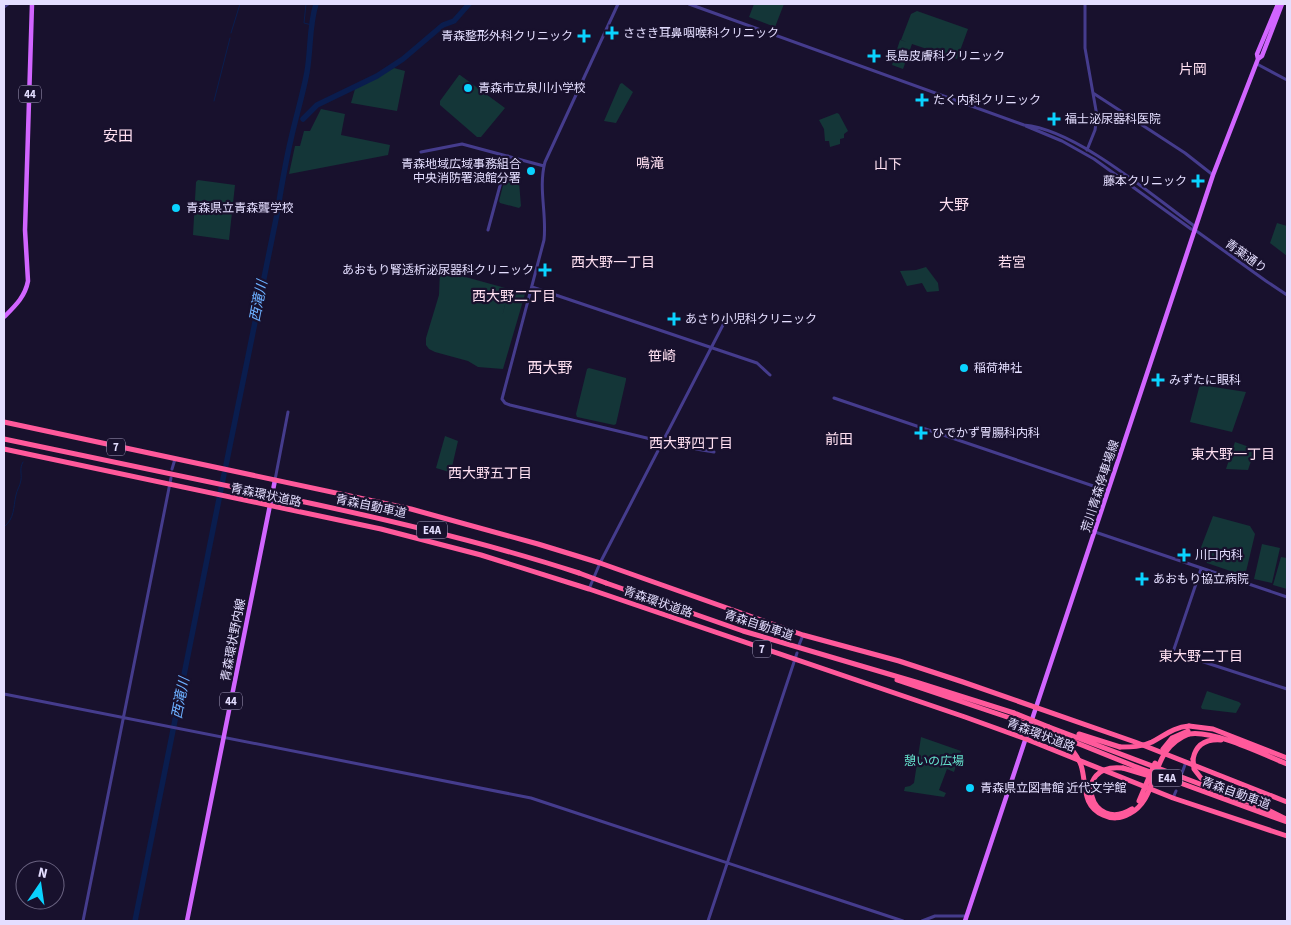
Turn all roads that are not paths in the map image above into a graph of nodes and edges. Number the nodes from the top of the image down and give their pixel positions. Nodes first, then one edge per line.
1 (8, 4) edge
2 (32, 4) edge
3 (618, 4) edge
4 (689, 4) edge
5 (1085, 4) edge
6 (1278, 4) edge
7 (1282, 4) edge
8 (4, 7) edge
9 (1258, 61) junction
10 (1287, 80) edge
11 (1093, 93) junction
12 (1025, 125) junction
13 (1087, 150) junction
14 (421, 152) dead end
15 (508, 156) junction
16 (544, 166) junction
17 (1213, 175) junction
18 (488, 230) dead end
19 (1195, 230) junction
20 (532, 287) junction
21 (1287, 295) edge
22 (4, 317) edge
23 (724, 323) dead end
24 (711, 348) junction
25 (770, 374) dead end
26 (834, 398) dead end
27 (288, 412) dead end
28 (4, 422) edge
29 (4, 439) edge
30 (662, 442) junction
31 (4, 449) edge
32 (714, 452) dead end
33 (174, 459) junction
34 (172, 469) dead end
35 (275, 480) junction
36 (170, 481) junction
37 (1109, 491) junction
38 (270, 506) junction
39 (1095, 532) junction
40 (600, 564) junction
41 (1201, 569) junction
42 (589, 589) junction
43 (1287, 597) edge
44 (803, 635) junction
45 (800, 645) dead end
46 (797, 653) dead end
47 (795, 659) junction
48 (1287, 689) edge
49 (4, 694) edge
50 (1036, 708) junction
51 (1015, 716) junction
52 (124, 717) junction
53 (1048, 729) junction
54 (1189, 730) junction
55 (224, 737) junction
56 (1026, 739) junction
57 (1224, 740) junction
58 (1287, 758) edge
59 (1186, 762) junction
60 (1287, 764) edge
61 (1182, 773) dead end
62 (1176, 791) dead end
63 (1219, 795) junction
64 (1173, 798) junction
65 (1287, 802) edge
66 (1287, 821) edge
67 (1287, 836) edge
68 (727, 863) junction
69 (966, 919) edge
70 (83, 921) edge
71 (187, 921) edge
72 (708, 921) edge
73 (903, 921) edge
74 (922, 921) edge

1 - 8 street
2 - 22 main road, 44
3 - 16 street
4 - 12 street
5 - 11 street
6 - 9 main road, 荒川青森停車場線
7 - 9 main road, 荒川青森停車場線
9 - 10 street
9 - 17 main road, 荒川青森停車場線
11 - 13 street
11 - 17 street
12 - 13 street
12 - 19 street
13 - 19 street
14 - 15 street
15 - 16 street
15 - 18 street
16 - 20 street
17 - 19 main road, 荒川青森停車場線
19 - 21 street, 青葉通り
19 - 37 main road, 荒川青森停車場線
20 - 24 street
20 - 30 street
23 - 24 street
24 - 25 street
24 - 30 street
26 - 37 street
27 - 35 street
28 - 33 highway, 青森環状道路 / 7
29 - 51 highway, 青森自動車道 / E4A, bridge
30 - 32 street
30 - 40 street
31 - 36 highway, 青森環状道路 / 7
33 - 34 street
33 - 35 highway, 青森環状道路 / 7
35 - 38 main road, 青森環状野内線 / 44
35 - 40 highway, 青森環状道路 / 7
36 - 38 highway, 青森環状道路 / 7
36 - 52 street
37 - 39 main road, 荒川青森停車場線
38 - 42 highway, 青森環状道路 / 7
38 - 55 main road, 青森環状野内線 / 44
39 - 41 street
39 - 50 main road, 荒川青森停車場線
40 - 42 street
40 - 44 highway, 青森環状道路 / 7
41 - 43 street
41 - 48 street
42 - 47 highway, 青森環状道路 / 7
44 - 45 street
44 - 50 highway, 青森環状道路 / 7
46 - 47 street
47 - 56 highway, 青森環状道路 / 7
47 - 68 street
49 - 52 street
50 - 56 main road, 荒川青森停車場線
50 - 59 highway, 青森環状道路 / 7
51 - 53 highway, 青森自動車道 / E4A, bridge
51 - 53 highway, 青森自動車道 / E4A, bridge
52 - 55 street
52 - 70 street
53 - 54 highway, bridge
53 - 54 highway, bridge
53 - 63 highway, 青森自動車道 / E4A
54 - 57 highway
54 - 58 highway
54 - 63 highway, bridge
55 - 68 street
55 - 71 main road, 青森環状野内線 / 44
56 - 64 highway, 青森環状道路 / 7
56 - 69 main road, 荒川青森停車場線
57 - 60 highway
57 - 63 highway, bridge
59 - 61 street
59 - 65 highway, 青森環状道路 / 7
62 - 64 street
63 - 66 highway, 青森自動車道 / E4A
64 - 67 highway, 青森環状道路 / 7
68 - 72 street
68 - 73 street
69 - 74 street

